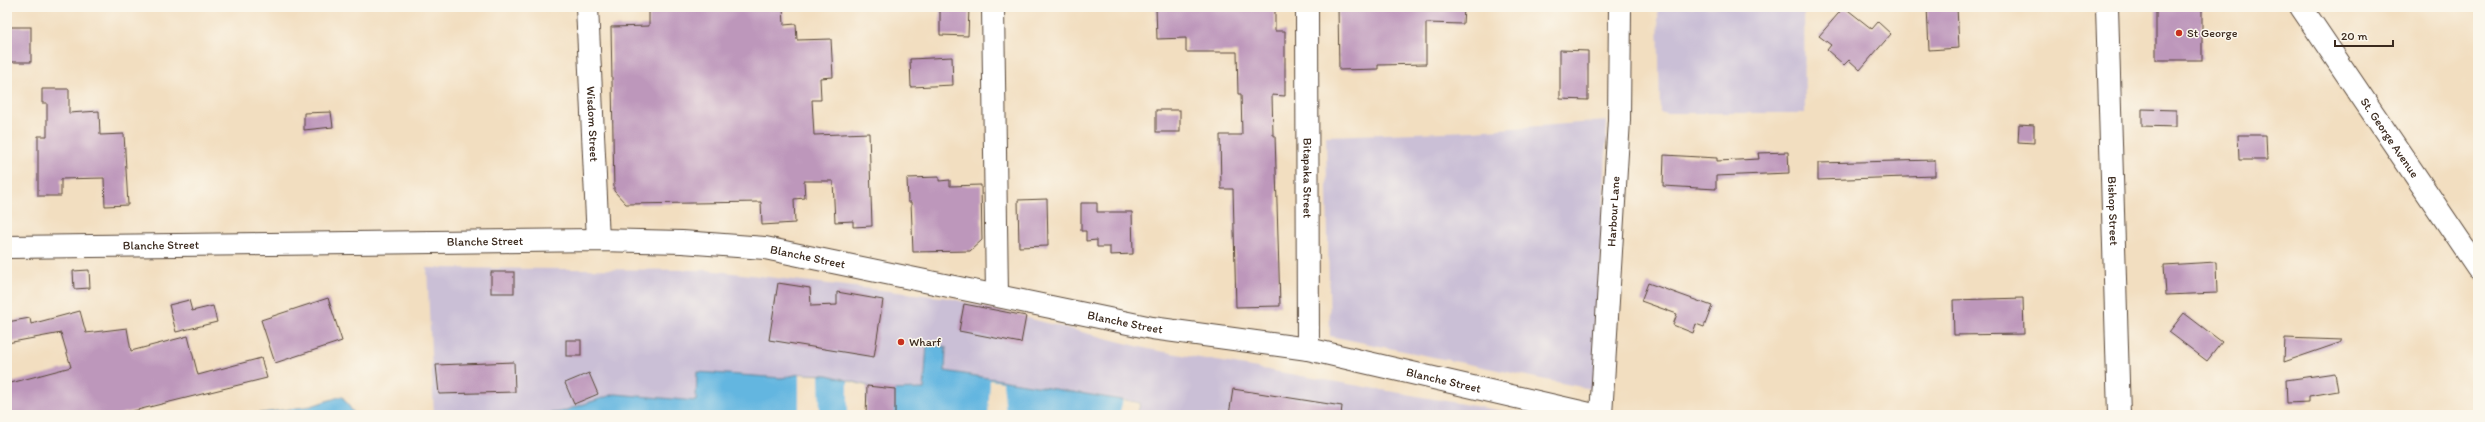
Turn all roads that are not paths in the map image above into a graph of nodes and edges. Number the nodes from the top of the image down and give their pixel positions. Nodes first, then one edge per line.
1 (587, 7) edge
2 (993, 7) edge
3 (1307, 7) edge
4 (1620, 7) edge
5 (2107, 7) edge
6 (2301, 7) edge
7 (598, 240) junction
8 (7, 247) edge
9 (2478, 268) edge
10 (997, 295) junction
11 (1308, 349) junction
12 (1594, 415) edge
13 (1601, 415) edge
14 (2119, 415) edge

1 - 7 street, Wisdom Street
2 - 10 street
3 - 11 street, Bitapaka Street
4 - 13 street, Harbour Lane
5 - 14 street, Bishop Street
6 - 9 street, St. George Avenue
7 - 8 street, Blanche Street
7 - 10 street, Blanche Street
10 - 11 street, Blanche Street
11 - 12 street, Blanche Street

